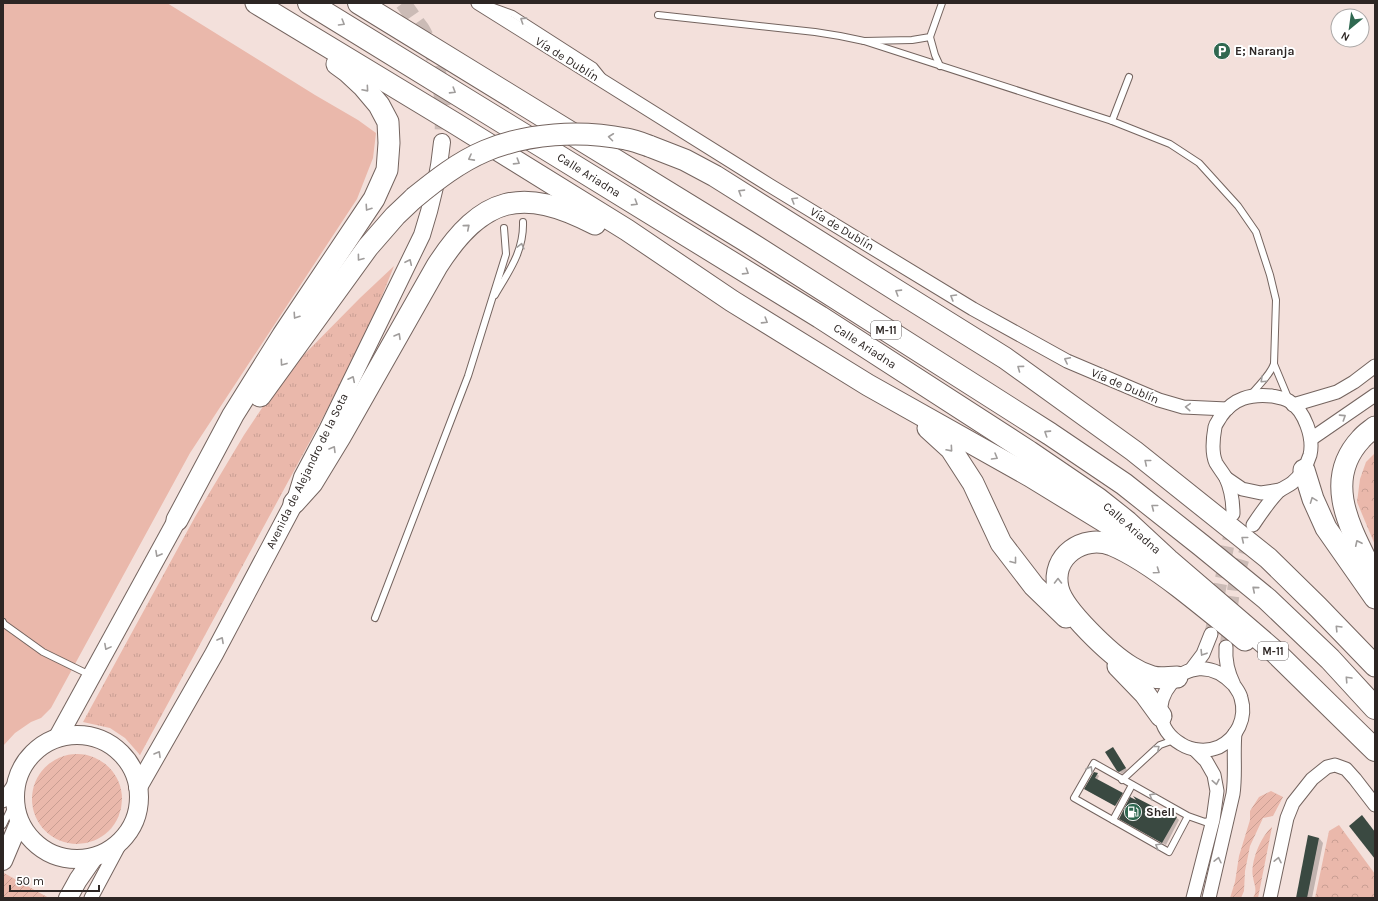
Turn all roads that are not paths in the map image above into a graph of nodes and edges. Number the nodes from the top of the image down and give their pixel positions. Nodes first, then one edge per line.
1 (242, 3) edge
2 (256, 3) edge
3 (309, 3) edge
4 (359, 3) edge
5 (478, 3) edge
6 (942, 3) edge
7 (658, 15) dead end
8 (930, 37) junction
9 (864, 42) junction
10 (940, 66) junction
11 (1129, 77) dead end
12 (1112, 121) junction
13 (442, 142) tunnel mouth
14 (523, 222) dead end
15 (504, 228) dead end
16 (732, 301) junction
17 (490, 305) junction
18 (1274, 364) junction
19 (1375, 366) edge
20 (1375, 395) edge
21 (888, 396) junction
22 (1250, 396) junction
23 (1291, 403) junction
24 (1227, 409) junction
25 (1375, 427) edge
26 (1311, 439) junction
27 (1304, 470) junction
28 (1226, 478) junction
29 (1280, 490) junction
30 (294, 503) junction
31 (1233, 514) tunnel mouth
32 (177, 520) junction
33 (1254, 525) tunnel mouth
34 (1168, 560) junction
35 (1375, 578) edge
36 (1375, 598) edge
37 (375, 618) dead end
38 (3, 622) edge
39 (1211, 634) tunnel mouth
40 (1226, 647) tunnel mouth
41 (1375, 666) edge
42 (1184, 673) junction
43 (91, 676) junction
44 (1234, 685) junction
45 (1375, 708) edge
46 (1161, 716) junction
47 (1235, 733) junction
48 (58, 737) junction
49 (1174, 740) junction
50 (1374, 749) edge
51 (1195, 750) junction
52 (1122, 780) junction
53 (1132, 785) junction
54 (138, 787) junction
55 (8, 802) edge
56 (1375, 805) edge
57 (1188, 816) junction
58 (1113, 820) junction
59 (1213, 820) junction
60 (11, 824) edge
61 (122, 840) junction
62 (94, 857) junction
63 (3, 861) edge
64 (68, 898) edge
65 (91, 898) edge
66 (1193, 898) edge
67 (1209, 898) edge
68 (1270, 898) edge

1 -> 32 highway
2 -> 16 highway
3 -> 34 highway, Calle Ariadna / M-11
45 -> 4 highway, Calle Ariadna / M-11
24 -> 5 street, Vía de Dublín
6 - 8 lane
7 - 9 lane
8 - 9 lane
8 - 10 lane
9 - 10 lane
10 - 12 lane
11 - 12 lane
12 - 18 lane
30 -> 13 street, Avenida de Alejandro de la Sota
17 -> 14 lane
15 - 17 lane
16 -> 21 highway
30 -> 16 highway
17 - 37 lane
18 -> 22 lane
18 - 23 lane
19 - 23 street
26 -> 20 street
21 -> 34 highway
21 -> 46 highway
22 - 23 street
22 - 24 street
23 - 26 street
24 - 28 street
35 -> 25 highway
26 - 27 street
27 - 29 street
36 -> 27 highway
28 - 29 street
28 - 31 street
29 - 33 street
54 -> 30 main road, Avenida de Alejandro de la Sota
41 -> 32 highway, bridge
32 -> 43 main road
34 - 50 highway, Calle Ariadna / M-11
38 - 43 lane
39 -> 42 street
40 - 44 street
42 - 44 street
42 - 46 street
42 -> 50 highway
43 - 48 main road
44 - 47 street
46 - 49 street
47 - 51 street
67 -> 47 street
48 - 54 main road
48 - 55 main road
49 - 51 street
52 -> 49 lane
51 -> 59 street
52 - 53 lane
58 -> 52 lane
57 -> 53 lane
53 - 58 lane
54 - 61 main road
55 - 60 main road
68 -> 56 street
57 -> 58 lane
57 - 59 lane
59 - 66 street
60 - 62 main road
60 - 63 main road
61 - 62 main road
61 - 65 street
62 - 64 main road

